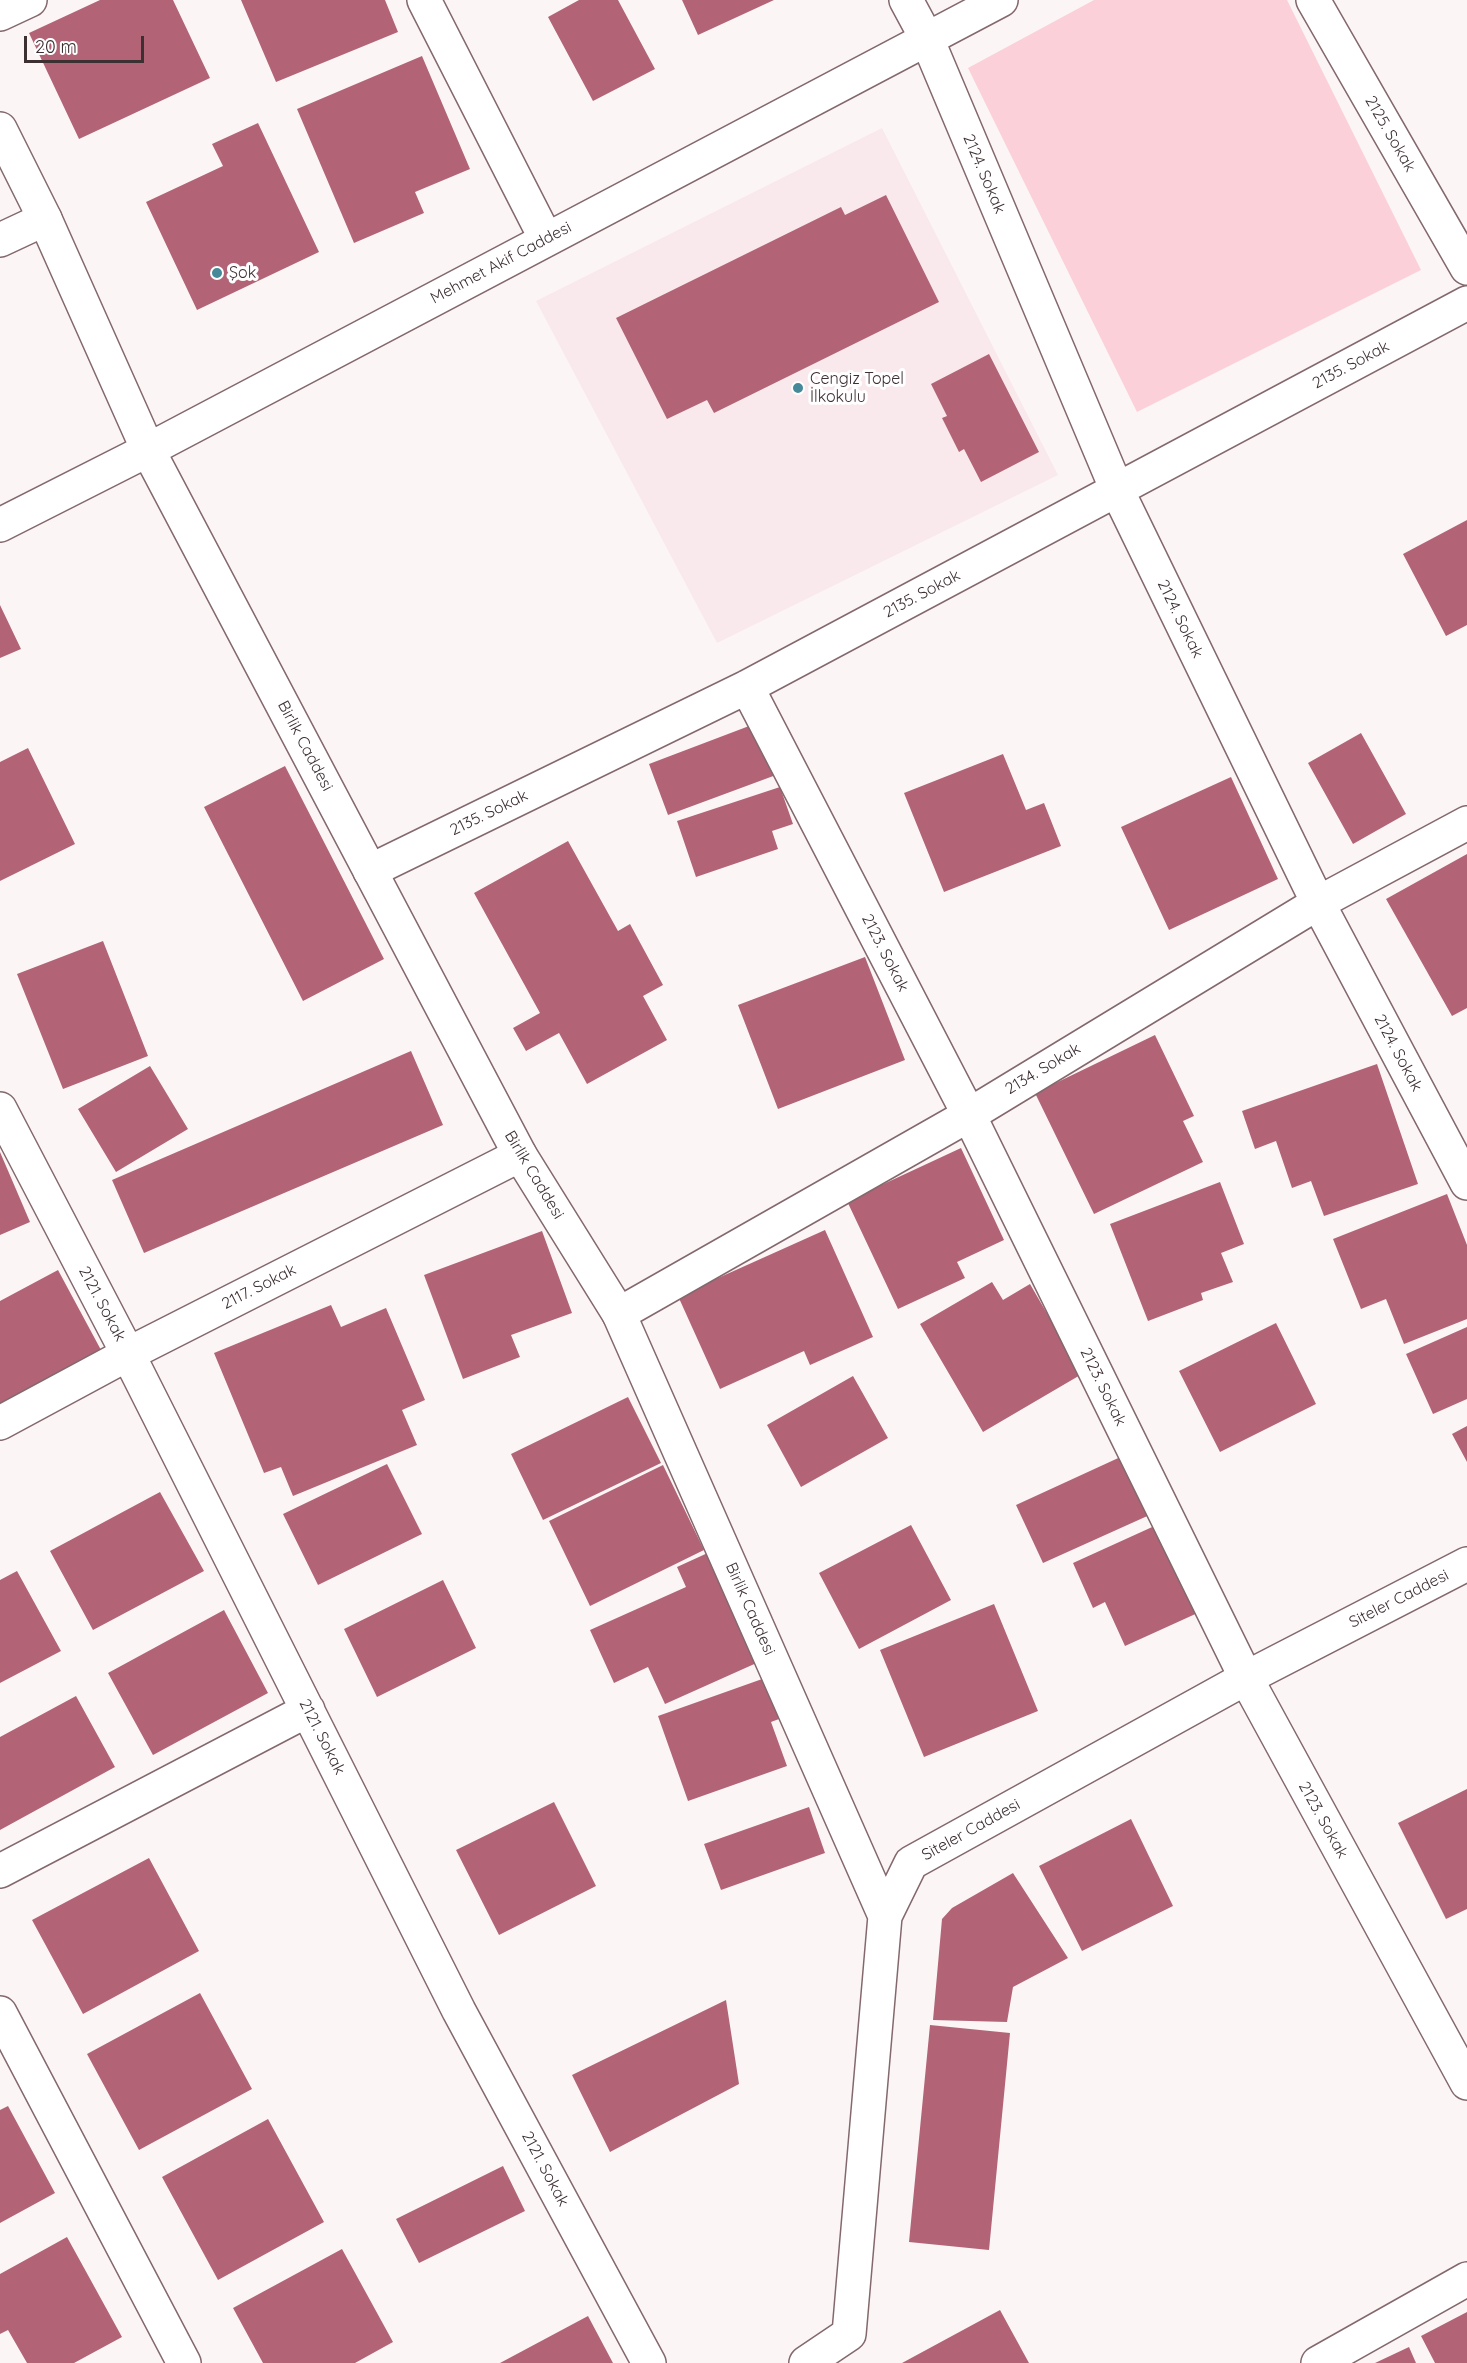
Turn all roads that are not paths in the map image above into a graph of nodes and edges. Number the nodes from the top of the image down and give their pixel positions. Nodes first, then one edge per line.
1 (30, 0) edge
2 (424, 0) edge
3 (906, 0) edge
4 (1001, 0) edge
5 (1313, 0) edge
6 (0, 14) edge
7 (927, 39) junction
8 (0, 129) edge
9 (45, 219) junction
10 (546, 239) junction
11 (0, 240) edge
12 (1467, 268) edge
13 (1467, 303) edge
14 (148, 450) junction
15 (1117, 490) junction
16 (0, 525) edge
17 (747, 687) junction
18 (1467, 823) edge
19 (370, 871) junction
20 (1318, 903) junction
21 (0, 1109) edge
22 (969, 1114) junction
23 (520, 1155) junction
24 (1467, 1183) edge
25 (619, 1314) junction
26 (128, 1354) junction
27 (0, 1423) edge
28 (1467, 1564) edge
29 (1246, 1678) junction
30 (308, 1710) junction
31 (0, 1871) edge
32 (885, 1916) junction
33 (0, 2013) edge
34 (1467, 2083) edge
35 (1467, 2279) edge
36 (184, 2363) edge
37 (649, 2363) edge
38 (806, 2363) edge
39 (1318, 2363) edge

1 - 6 street
2 - 10 street
3 - 7 street, 2124. Sokak
4 - 7 street, Mehmet Akif Caddesi
5 - 12 street, 2125. Sokak
7 - 10 street, Mehmet Akif Caddesi
7 - 15 street, 2124. Sokak
8 - 9 street, Birlik Caddesi
9 - 11 street
9 - 14 street, Birlik Caddesi
10 - 14 street, Mehmet Akif Caddesi
13 - 15 street, 2135. Sokak
14 - 16 street, Mehmet Akif Caddesi
14 - 19 street, Birlik Caddesi
15 - 17 street, 2135. Sokak
15 - 20 street, 2124. Sokak
17 - 19 street, 2135. Sokak
17 - 22 street, 2123. Sokak
18 - 20 street, 2134. Sokak
19 - 23 street, Birlik Caddesi
20 - 22 street, 2134. Sokak
20 - 24 street, 2124. Sokak
21 - 26 street, 2121. Sokak
22 - 25 street, 2134. Sokak
22 - 29 street, 2123. Sokak
23 - 25 street, Birlik Caddesi
23 - 26 street, 2117. Sokak
25 - 32 street, Birlik Caddesi
26 - 27 street, 2117. Sokak
26 - 30 street, 2121. Sokak
28 - 29 street, Siteler Caddesi
29 - 32 street, Siteler Caddesi
29 - 34 street, 2123. Sokak
30 - 31 street
30 - 37 street, 2121. Sokak
32 - 38 street, Siteler Caddesi
33 - 36 street
35 - 39 street

